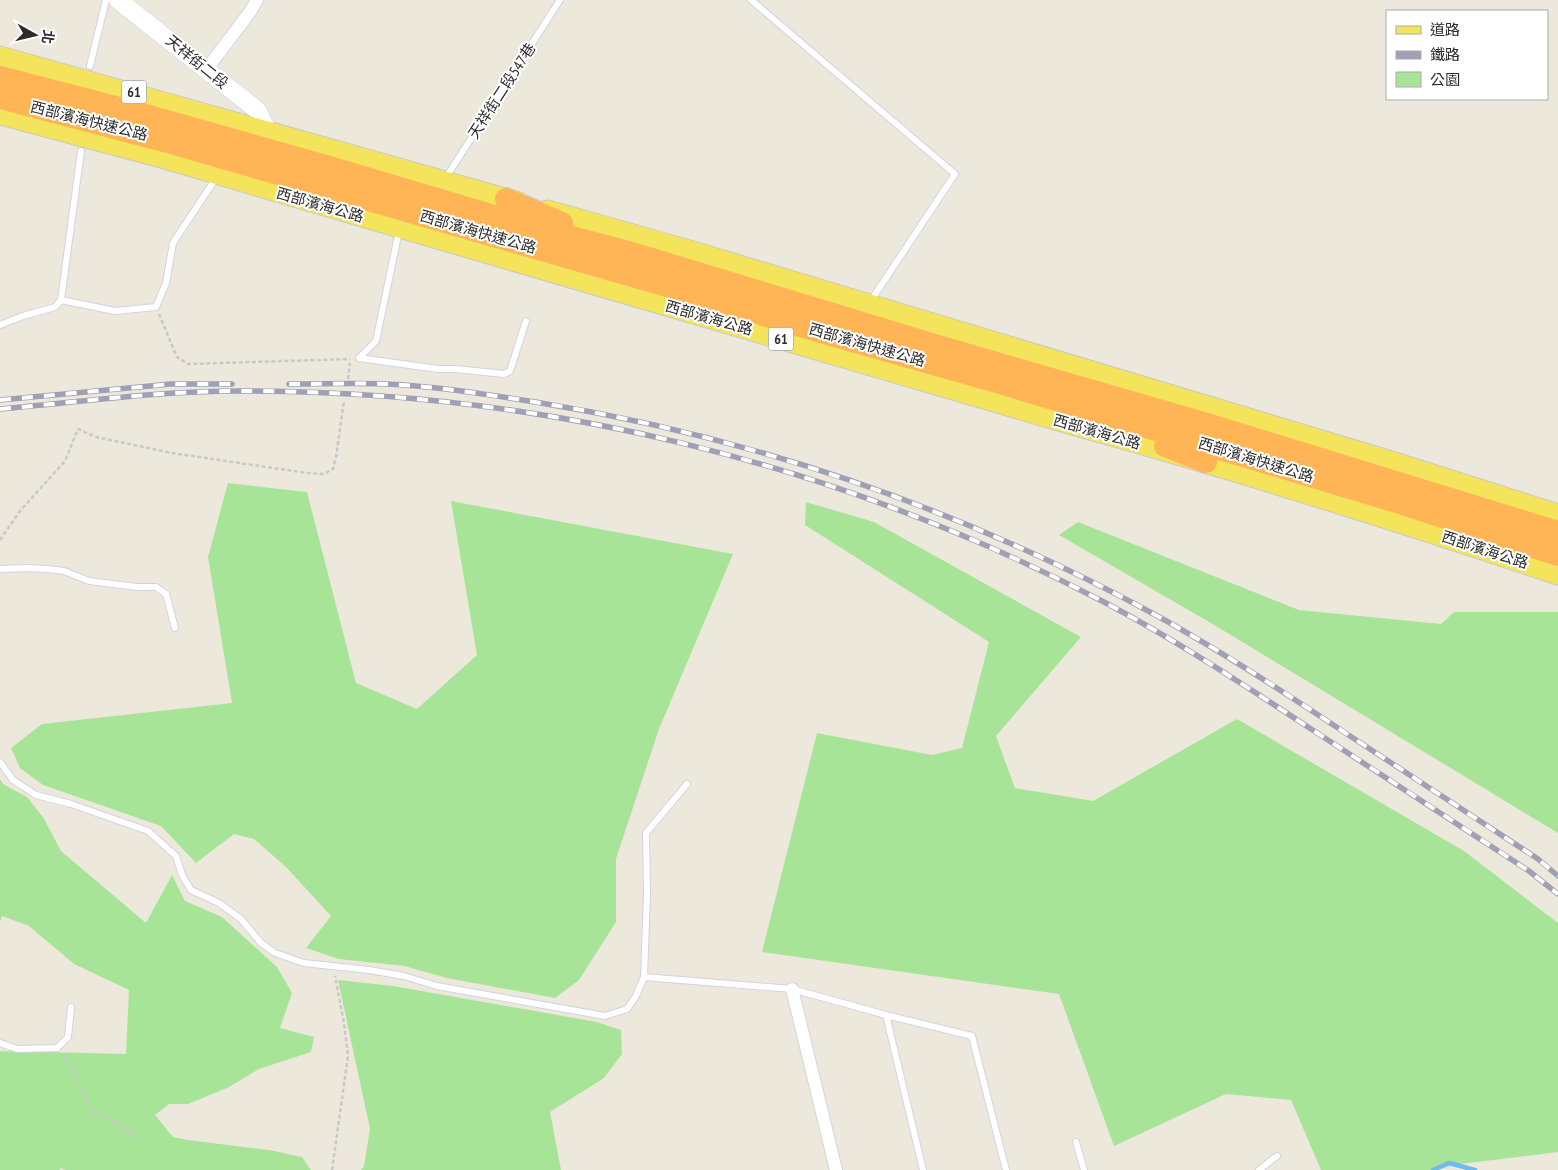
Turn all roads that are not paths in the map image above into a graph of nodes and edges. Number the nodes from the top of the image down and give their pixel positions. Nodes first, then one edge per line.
1 (106, 0) edge
2 (118, 0) edge
3 (257, 0) edge
4 (560, 0) edge
5 (751, 0) edge
6 (0, 56) edge
7 (90, 66) dead end
8 (206, 70) junction
9 (0, 76) edge
10 (0, 98) edge
11 (0, 115) edge
12 (267, 130) junction
13 (81, 151) dead end
14 (218, 175) junction
15 (443, 182) junction
16 (506, 199) junction
17 (399, 228) junction
18 (632, 254) junction
19 (61, 300) junction
20 (868, 304) junction
21 (526, 321) dead end
22 (0, 325) edge
23 (993, 381) junction
24 (1206, 462) junction
25 (1558, 514) edge
26 (1558, 532) edge
27 (1558, 555) edge
28 (0, 569) edge
29 (1558, 575) edge
30 (175, 628) dead end
31 (0, 762) edge
32 (687, 784) dead end
33 (644, 977) junction
34 (792, 989) junction
35 (71, 1007) dead end
36 (886, 1015) junction
37 (0, 1043) edge
38 (1076, 1142) dead end
39 (1277, 1156) dead end
40 (836, 1170) edge
41 (923, 1170) edge
42 (1006, 1170) edge
43 (1084, 1170) edge
44 (1259, 1170) edge

1 - 7 lane
2 - 8 street, 天祥街二段
3 - 8 street
4 - 15 lane, 天祥街二段547巷
5 - 20 lane
6 - 12 main road, 61
8 - 12 street, 天祥街二段
9 - 18 highway, 西部濱海快速公路 / 61
10 - 23 highway, 西部濱海快速公路 / 61
11 - 14 main road, 西部濱海公路 / 61
12 - 15 main road, 61
13 - 19 lane
14 - 17 main road, 西部濱海公路 / 61
14 - 19 lane
15 - 16 main road, 61
16 - 18 highway
16 - 20 main road, 61
17 - 21 lane
17 - 24 main road, 西部濱海公路 / 61
18 - 26 highway, 西部濱海快速公路 / 61
19 - 22 lane
20 - 25 main road, 61
23 - 24 highway
23 - 27 highway, 西部濱海快速公路 / 61
24 - 29 main road, 西部濱海公路 / 61
28 - 30 lane
31 - 33 lane
32 - 33 lane
33 - 34 lane
34 - 36 lane
34 - 40 street
35 - 37 lane
36 - 41 lane
36 - 42 lane
38 - 43 lane
39 - 44 lane

